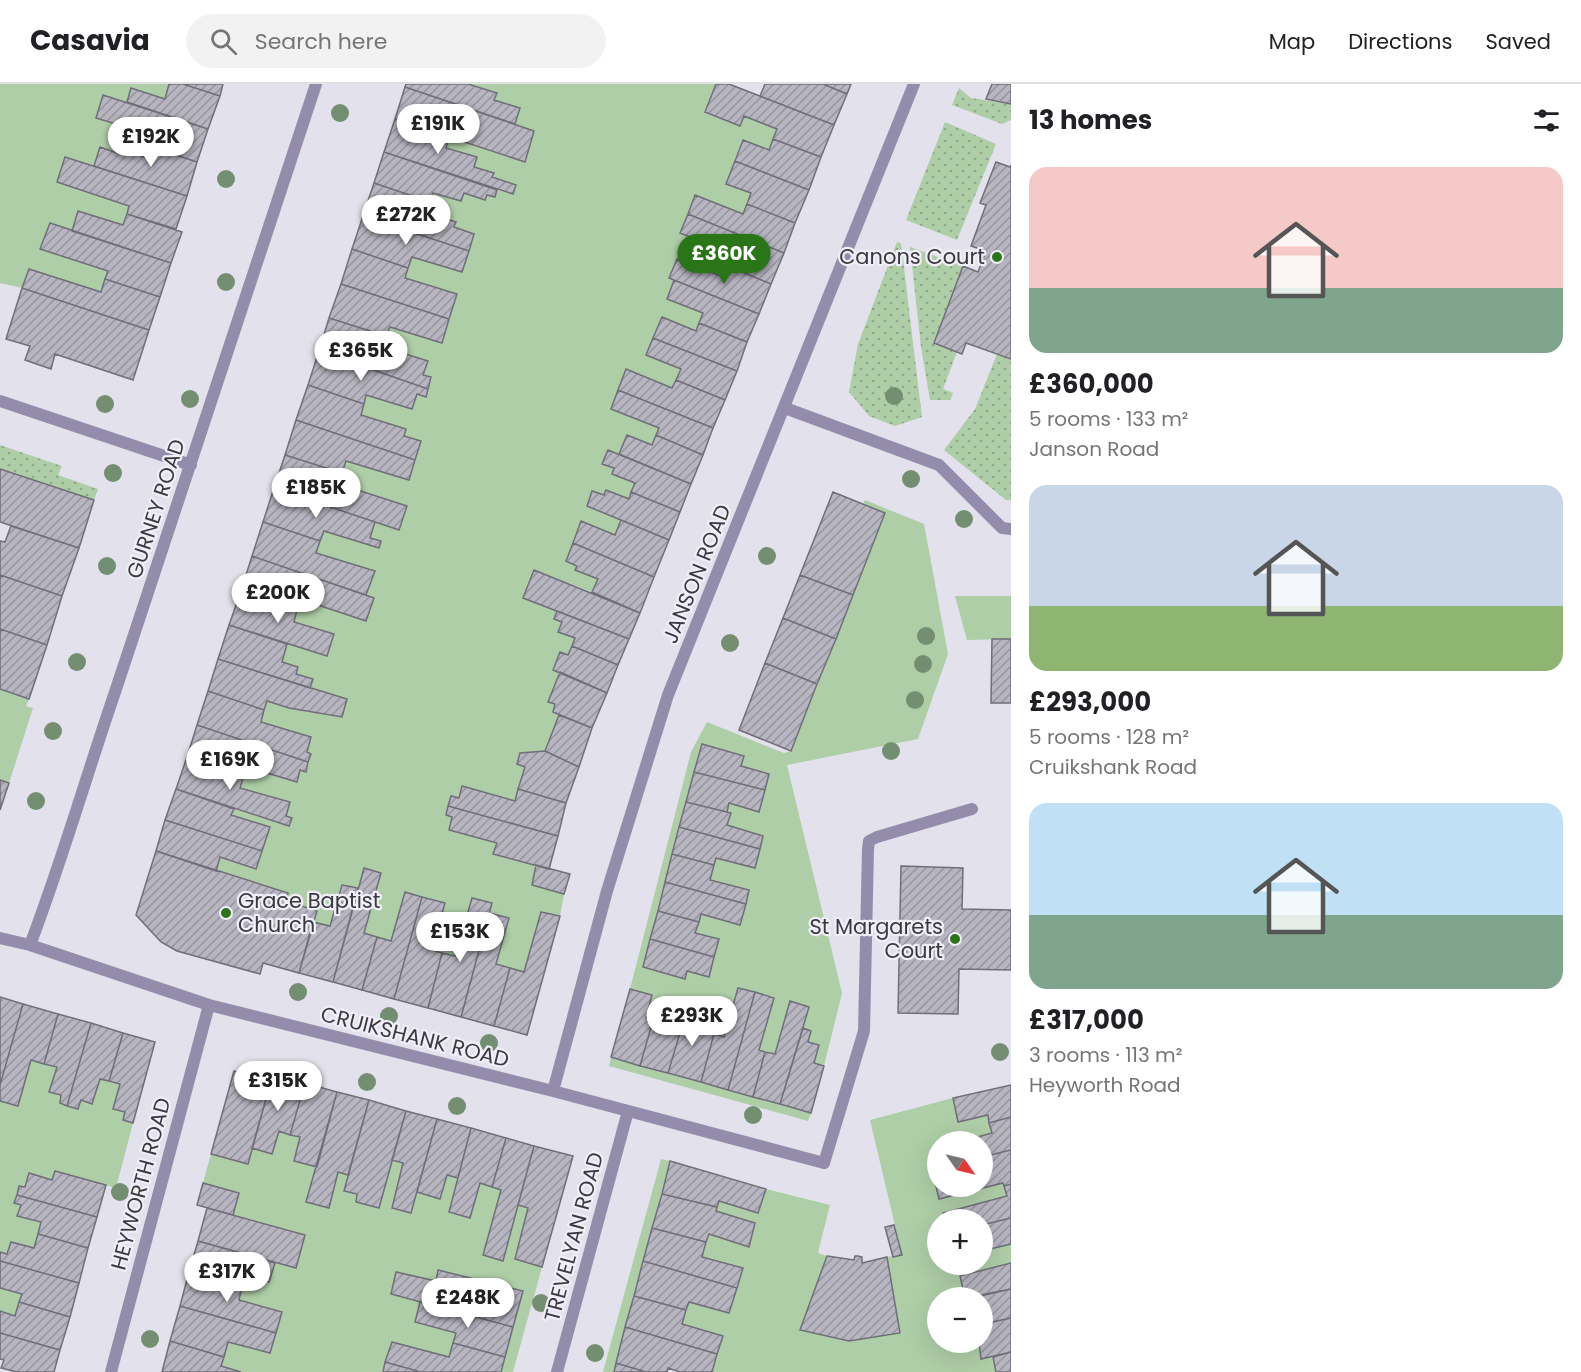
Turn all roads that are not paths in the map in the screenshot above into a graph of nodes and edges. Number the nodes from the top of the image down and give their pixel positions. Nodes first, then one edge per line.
1 (316, 84) edge
2 (914, 84) edge
3 (0, 401) edge
4 (785, 408) junction
5 (191, 465) junction
6 (1011, 529) edge
7 (972, 809) dead end
8 (0, 938) edge
9 (30, 945) junction
10 (209, 1005) junction
11 (553, 1091) junction
12 (628, 1111) junction
13 (111, 1372) edge
14 (557, 1372) edge

1 - 5 street, GURNEY ROAD
2 - 4 street, JANSON ROAD
3 - 5 street
4 - 6 street
4 - 11 street, JANSON ROAD
5 - 9 street, GURNEY ROAD
7 - 12 street, CRUIKSHANK ROAD
8 - 9 street, CRUIKSHANK ROAD
9 - 10 street, CRUIKSHANK ROAD
10 - 11 street, CRUIKSHANK ROAD
10 - 13 street, HEYWORTH ROAD
11 - 12 street, CRUIKSHANK ROAD
12 - 14 street, TREVELYAN ROAD

